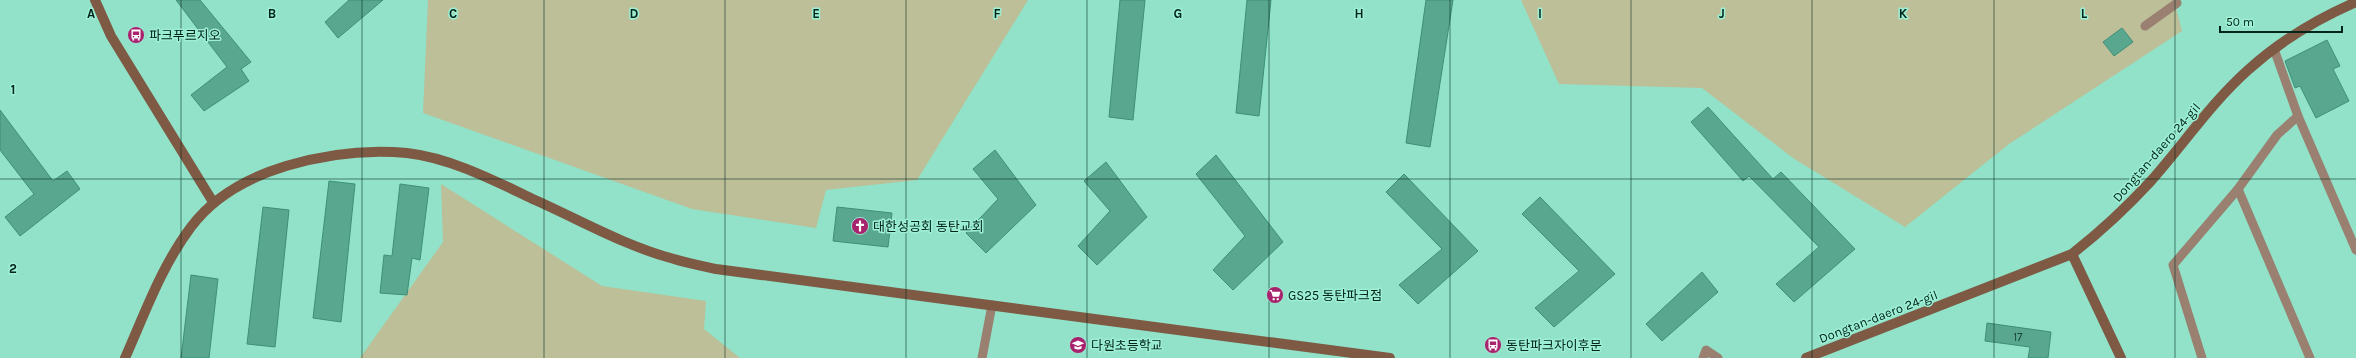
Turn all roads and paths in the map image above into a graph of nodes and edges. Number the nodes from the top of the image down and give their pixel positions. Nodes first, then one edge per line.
1 (95, 0) edge
2 (2356, 2) edge
3 (2177, 3) dead end
4 (2145, 26) dead end
5 (2274, 49) junction
6 (2298, 116) junction
7 (2238, 189) junction
8 (213, 202) junction
9 (2356, 250) edge
10 (2072, 254) junction
11 (992, 305) junction
12 (1330, 355) edge
13 (124, 358) edge
14 (982, 358) edge
15 (1390, 358) edge
16 (1703, 358) edge
17 (1718, 358) edge
18 (1806, 358) edge
19 (2121, 358) edge
20 (2202, 358) edge
21 (2310, 358) edge

1 - 8 street
2 - 5 street, Dongtan-daero 24-gil
3 - 4 lane
5 - 6 lane
5 - 10 street, Dongtan-daero 24-gil
6 - 7 lane
6 - 9 lane
7 - 20 lane
7 - 21 lane
8 - 11 street
8 - 13 street
10 - 18 street, Dongtan-daero 24-gil
10 - 19 street
11 - 12 street
11 - 14 lane
12 - 15 street
16 - 17 lane

